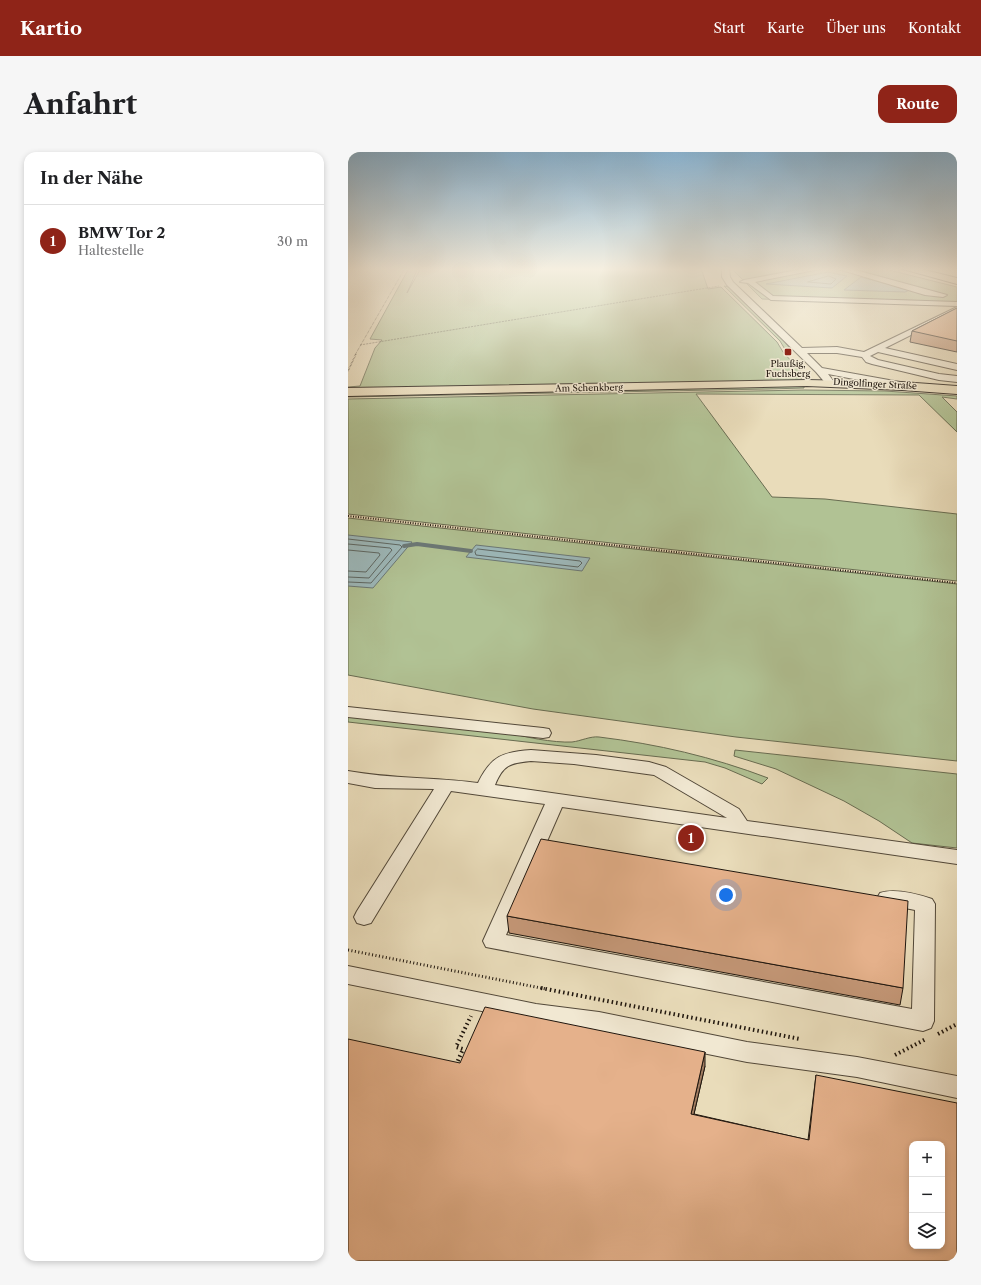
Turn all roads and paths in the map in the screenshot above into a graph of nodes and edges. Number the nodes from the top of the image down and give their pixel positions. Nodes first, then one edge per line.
1 (375, 320) edge
2 (512, 320) edge
3 (768, 320) edge
4 (935, 320) edge
5 (360, 345) junction
6 (876, 349) junction
7 (800, 351) junction
8 (865, 355) junction
9 (957, 367) edge
10 (819, 370) junction
11 (348, 371) edge
12 (957, 379) edge
13 (830, 383) junction
14 (902, 386) junction
15 (957, 390) edge
16 (348, 392) edge
17 (348, 516) edge
18 (957, 583) edge
19 (348, 712) edge
20 (543, 733) dead end
21 (348, 778) edge
22 (446, 784) junction
23 (484, 790) junction
24 (556, 800) junction
25 (742, 827) junction
26 (957, 857) edge
27 (869, 895) edge
28 (364, 918) dead end
29 (348, 950) edge
30 (348, 975) edge
31 (478, 1001) junction
32 (957, 1024) edge
33 (806, 1040) dead end
34 (891, 1057) dead end
35 (455, 1069) edge
36 (957, 1088) edge

1 - 5 path
2 - 5 path
3 - 7 street, Dingolfinger Straße
4 - 6 street
5 - 11 path
6 - 8 street
6 - 9 street
7 - 8 street
7 - 10 street, Dingolfinger Straße
8 - 12 street
10 - 13 street, Dingolfinger Straße
10 - 14 street
13 - 14 main road, Dingolfinger Straße
13 - 16 main road, Am Schenkberg
14 - 15 main road, Dingolfinger Straße
17 - 18 path
19 - 20 street
21 - 22 street
22 - 23 street
22 - 28 street
23 - 24 street
23 - 25 street
24 - 25 street
24 - 27 street
25 - 26 street
29 - 33 path
30 - 31 street
31 - 35 path
31 - 36 street
32 - 34 path

